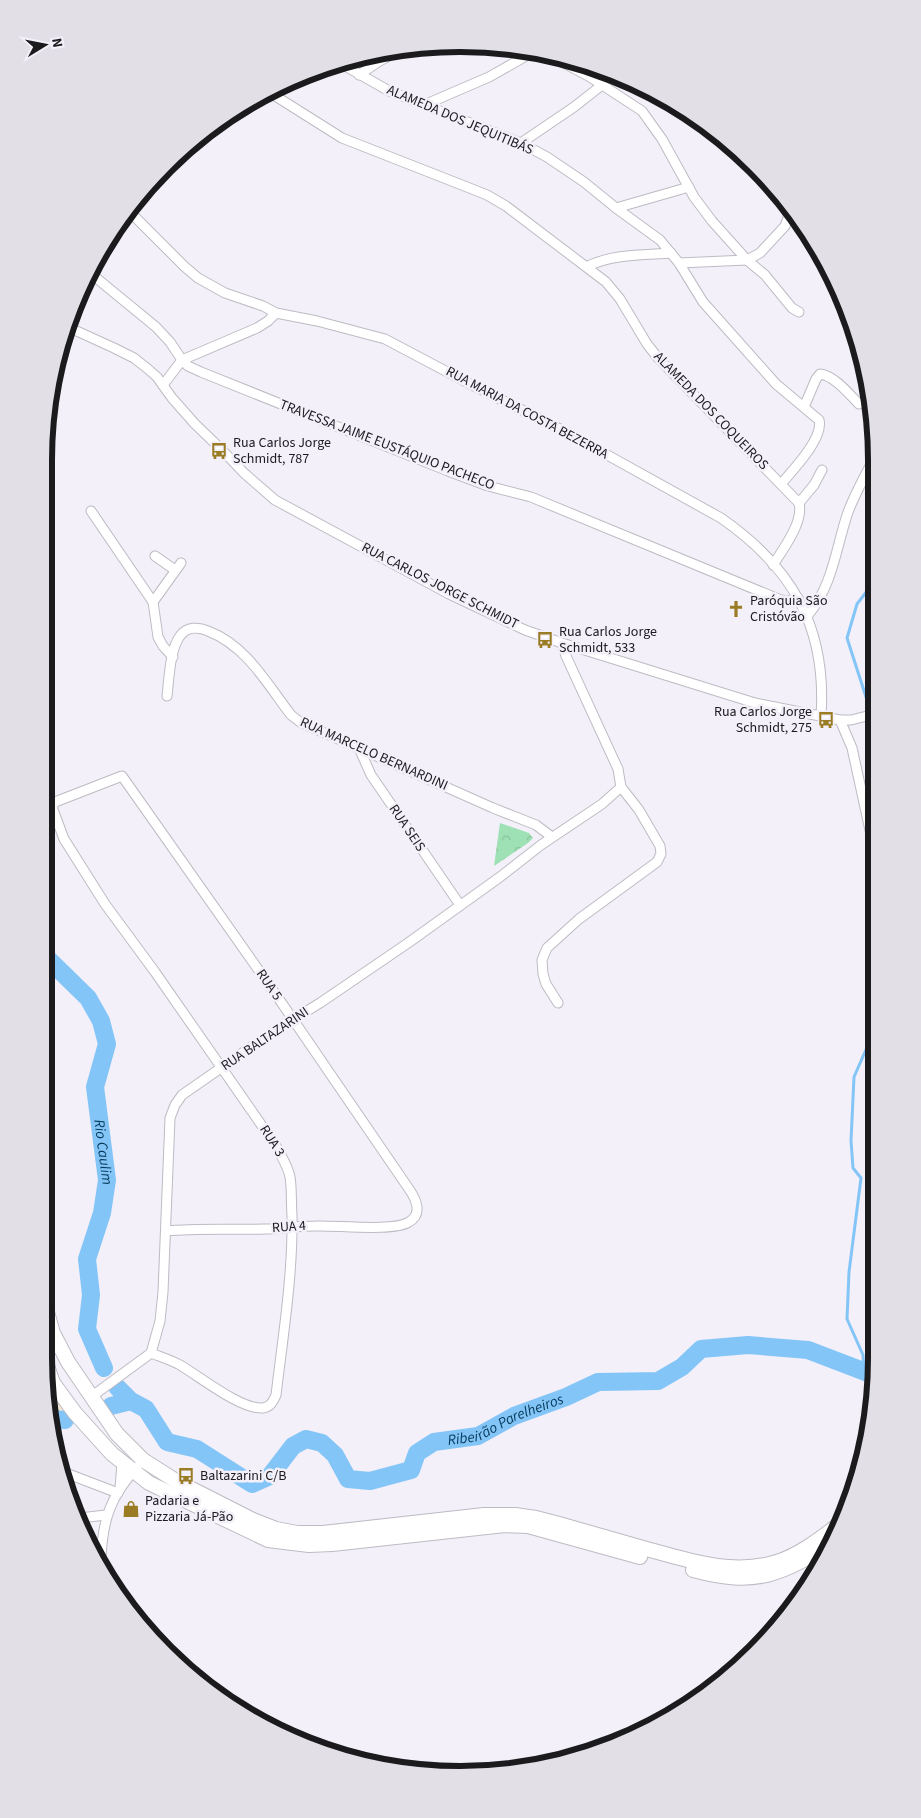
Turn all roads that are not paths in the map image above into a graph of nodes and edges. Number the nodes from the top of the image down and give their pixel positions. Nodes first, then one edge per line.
1 (523, 57) edge
2 (382, 60) edge
3 (349, 68) edge
4 (571, 68) edge
5 (359, 74) junction
6 (602, 85) junction
7 (277, 97) edge
8 (424, 105) junction
9 (521, 143) junction
10 (688, 187) junction
11 (616, 208) junction
12 (134, 216) edge
13 (788, 218) edge
14 (671, 253) junction
15 (747, 260) junction
16 (678, 263) junction
17 (588, 266) junction
18 (96, 277) edge
19 (799, 312) dead end
20 (276, 313) junction
21 (74, 330) edge
22 (182, 360) junction
23 (163, 385) junction
24 (859, 404) dead end
25 (804, 407) junction
26 (822, 470) dead end
27 (868, 471) edge
28 (781, 484) junction
29 (799, 503) junction
30 (91, 511) dead end
31 (155, 556) dead end
32 (773, 565) junction
33 (798, 598) junction
34 (153, 602) junction
35 (808, 615) junction
36 (562, 642) junction
37 (173, 657) junction
38 (167, 696) dead end
39 (821, 716) junction
40 (868, 716) edge
41 (840, 720) junction
42 (360, 748) junction
43 (122, 776) joint
44 (621, 787) junction
45 (868, 821) edge
46 (552, 837) junction
47 (460, 905) junction
48 (558, 1003) dead end
49 (293, 1019) junction
50 (222, 1068) junction
51 (410, 1222) joint
52 (292, 1228) junction
53 (166, 1231) junction
54 (52, 1330) edge
55 (151, 1353) junction
56 (68, 1362) junction
57 (52, 1369) edge
58 (53, 1382) edge
59 (91, 1397) junction
60 (106, 1419) junction
61 (87, 1427) junction
62 (143, 1460) junction
63 (128, 1467) junction
64 (69, 1474) edge
65 (119, 1491) junction
66 (106, 1515) junction
67 (86, 1517) edge
68 (829, 1532) edge
69 (820, 1549) edge
70 (101, 1551) edge

1 - 8 street
2 - 5 street
3 - 5 street, ALAMEDA DOS JEQUITIBÁS
4 - 6 street
5 - 8 street, ALAMEDA DOS JEQUITIBÁS
6 - 9 street
6 - 10 street
7 - 17 street, ALAMEDA DOS COQUEIROS
8 - 9 street, ALAMEDA DOS JEQUITIBÁS
9 - 11 street, ALAMEDA DOS JEQUITIBÁS
10 - 11 street
10 - 15 street
11 - 14 street, ALAMEDA DOS JEQUITIBÁS
12 - 20 street, RUA MARIA DA COSTA BEZERRA
13 - 15 street
14 - 16 street, ALAMEDA DOS JEQUITIBÁS
14 - 17 street
15 - 16 street
15 - 19 street
16 - 25 street, ALAMEDA DOS JEQUITIBÁS
17 - 28 street, ALAMEDA DOS COQUEIROS
18 - 22 street, TRAVESSA JAIME EUSTÁQUIO PACHECO
20 - 22 street
20 - 32 street, RUA MARIA DA COSTA BEZERRA
21 - 23 street, RUA CARLOS JORGE SCHMIDT
22 - 23 street
22 - 33 street, TRAVESSA JAIME EUSTÁQUIO PACHECO
23 - 36 street, RUA CARLOS JORGE SCHMIDT
24 - 25 street
25 - 28 street, ALAMEDA DOS JEQUITIBÁS
26 - 29 street
27 - 35 street
28 - 29 street, ALAMEDA DOS COQUEIROS
29 - 32 street
30 - 34 street
31 - 34 street
32 - 33 street, RUA MARIA DA COSTA BEZERRA
33 - 35 street, RUA MARIA DA COSTA BEZERRA
34 - 37 street
35 - 39 street, RUA MARIA DA COSTA BEZERRA
36 - 39 street, RUA CARLOS JORGE SCHMIDT
36 - 44 street
37 - 38 street
37 - 42 street, RUA MARCELO BERNARDINI
39 - 41 street, RUA CARLOS JORGE SCHMIDT
40 - 41 street, RUA CARLOS JORGE SCHMIDT
41 - 45 street
42 - 46 street, RUA MARCELO BERNARDINI
42 - 47 street, RUA SEIS
43 - 49 street, RUA 5
43 - 50 street, RUA 3
44 - 46 street, RUA BALTAZARINI
44 - 48 street
46 - 47 street, RUA BALTAZARINI
47 - 49 street, RUA BALTAZARINI
49 - 50 street, RUA BALTAZARINI
49 - 51 street, RUA 5
50 - 52 street, RUA 3
50 - 53 street, RUA BALTAZARINI
51 - 52 street, RUA 4
52 - 53 street, RUA 4
52 - 55 street, RUA 3
53 - 55 street, RUA BALTAZARINI
54 - 56 main road
55 - 59 street
56 - 57 main road
56 - 59 main road
58 - 61 main road
59 - 60 main road
60 - 61 main road
60 - 62 main road
61 - 63 main road
62 - 63 street
62 - 68 main road
63 - 65 street
63 - 65 street
63 - 69 main road
64 - 65 street
65 - 66 street
66 - 67 street
66 - 70 street

